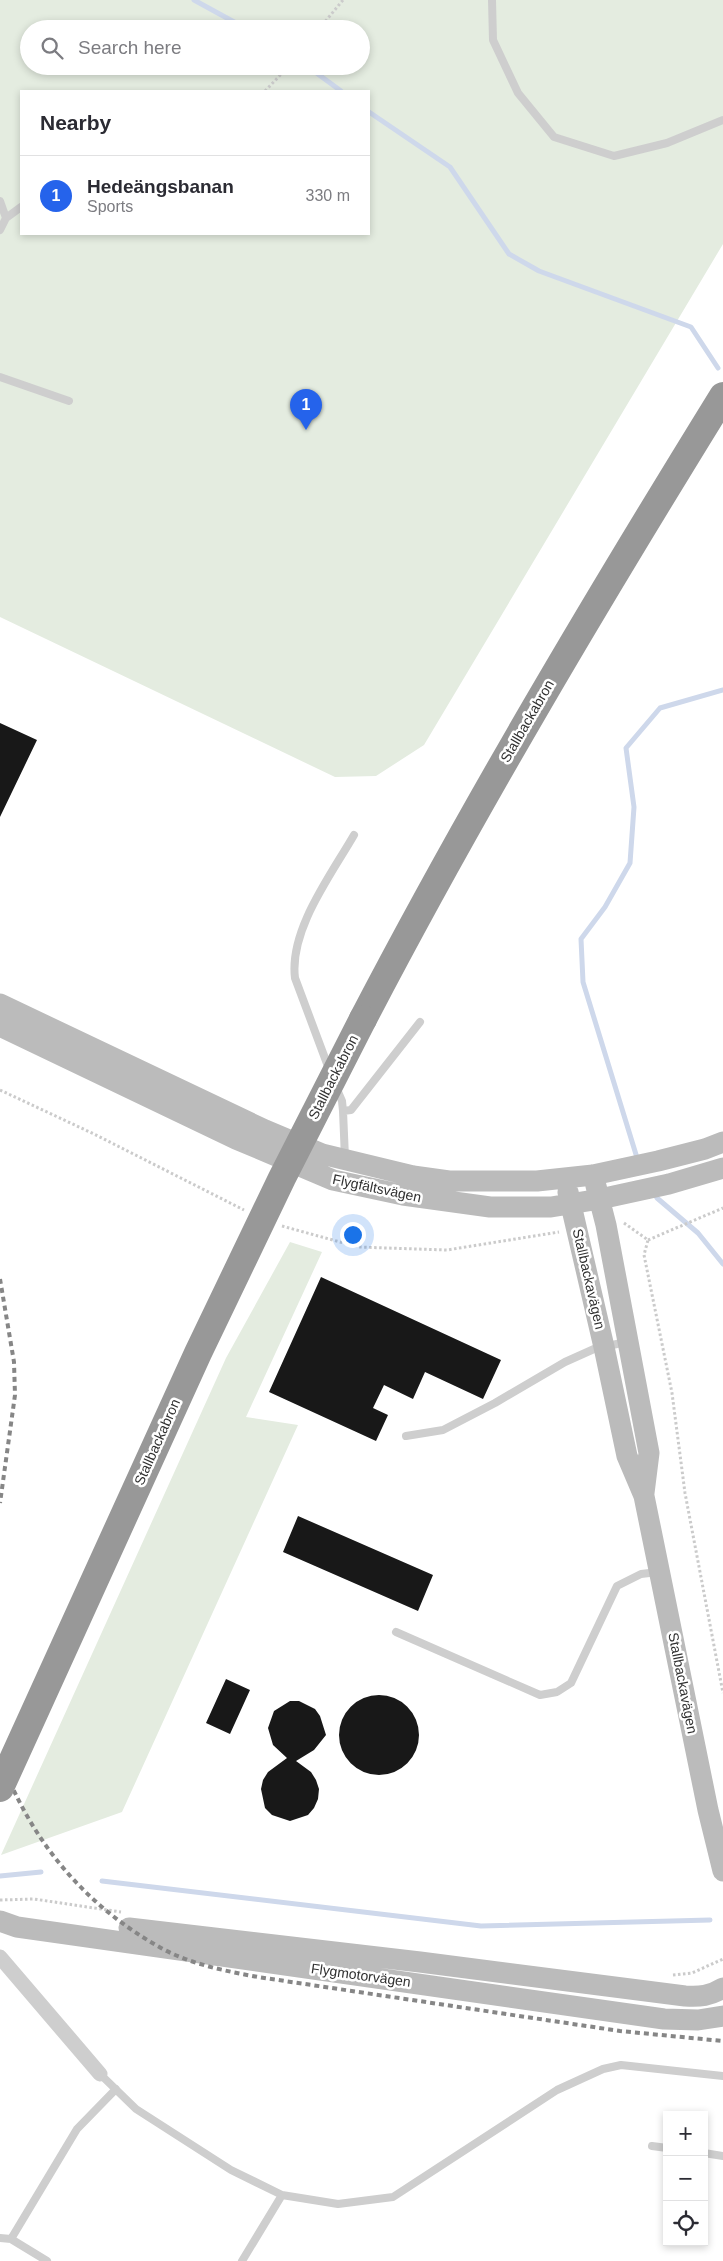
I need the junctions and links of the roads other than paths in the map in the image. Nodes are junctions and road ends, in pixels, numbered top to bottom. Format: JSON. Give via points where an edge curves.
{"nodes":[{"id":1,"x":492,"y":0,"type":"edge"},
{"id":2,"x":723,"y":120,"type":"edge"},
{"id":3,"x":0,"y":201,"type":"edge"},
{"id":4,"x":20,"y":208,"type":"edge"},
{"id":5,"x":6,"y":218,"type":"junction"},
{"id":6,"x":0,"y":230,"type":"edge"},
{"id":7,"x":0,"y":377,"type":"edge"},
{"id":8,"x":723,"y":396,"type":"edge"},
{"id":9,"x":69,"y":401,"type":"dead end"},
{"id":10,"x":354,"y":835,"type":"dead end"},
{"id":11,"x":0,"y":1004,"type":"edge"},
{"id":12,"x":420,"y":1022,"type":"dead end"},
{"id":13,"x":0,"y":1026,"type":"edge"},
{"id":14,"x":343,"y":1111,"type":"junction"},
{"id":15,"x":723,"y":1142,"type":"edge"},
{"id":16,"x":345,"y":1158,"type":"junction"},
{"id":17,"x":723,"y":1168,"type":"edge"},
{"id":18,"x":602,"y":1174,"type":"junction"},
{"id":19,"x":565,"y":1178,"type":"junction"},
{"id":20,"x":600,"y":1199,"type":"junction"},
{"id":21,"x":570,"y":1204,"type":"junction"},
{"id":22,"x":628,"y":1342,"type":"junction"},
{"id":23,"x":604,"y":1347,"type":"junction"},
{"id":24,"x":406,"y":1436,"type":"dead end"},
{"id":25,"x":644,"y":1496,"type":"junction"},
{"id":26,"x":660,"y":1572,"type":"junction"},
{"id":27,"x":396,"y":1632,"type":"dead end"},
{"id":28,"x":0,"y":1788,"type":"edge"},
{"id":29,"x":723,"y":1871,"type":"edge"},
{"id":30,"x":0,"y":1919,"type":"edge"},
{"id":31,"x":0,"y":1957,"type":"edge"},
{"id":32,"x":723,"y":1988,"type":"edge"},
{"id":33,"x":723,"y":2016,"type":"edge"},
{"id":34,"x":100,"y":2074,"type":"joint"},
{"id":35,"x":723,"y":2076,"type":"edge"},
{"id":36,"x":116,"y":2089,"type":"junction"},
{"id":37,"x":652,"y":2146,"type":"dead end"},
{"id":38,"x":663,"y":2147,"type":"edge"},
{"id":39,"x":708,"y":2154,"type":"edge"},
{"id":40,"x":723,"y":2156,"type":"edge"},
{"id":41,"x":282,"y":2195,"type":"junction"},
{"id":42,"x":0,"y":2238,"type":"edge"},
{"id":43,"x":11,"y":2239,"type":"junction"},
{"id":44,"x":46,"y":2261,"type":"edge"},
{"id":45,"x":242,"y":2261,"type":"edge"}],
"edges":[{"from":1,"to":2,"type":"lane","via":[[493,40],[518,93],[554,137],[614,156],[667,143]]},
{"from":3,"to":5,"type":"lane"},
{"from":4,"to":5,"type":"lane"},
{"from":5,"to":6,"type":"lane"},
{"from":7,"to":9,"type":"lane"},
{"from":8,"to":28,"type":"highway","name":"Stallbackabron","bridge":true,"via":[[556,670],[363,1019],[198,1353]]},
{"from":10,"to":14,"type":"lane","via":[[308,915],[295,948],[293,964],[295,978]]},
{"from":11,"to":16,"type":"street","name":"Flygfältsvägen","via":[[265,1130],[322,1154]]},
{"from":12,"to":14,"type":"lane","via":[[351,1110]]},
{"from":13,"to":21,"type":"street","name":"Flygfältsvägen","via":[[236,1139],[332,1180],[461,1204],[529,1208]]},
{"from":14,"to":16,"type":"lane"},
{"from":15,"to":18,"type":"street","name":"Flygfältsvägen"},
{"from":16,"to":19,"type":"street","name":"Flygfältsvägen","via":[[413,1176],[449,1181]]},
{"from":17,"to":20,"type":"street","name":"Flygfältsvägen"},
{"from":18,"to":19,"type":"street","name":"Flygfältsvägen"},
{"from":18,"to":20,"type":"street","name":"Stallbackavägen"},
{"from":19,"to":21,"type":"street","name":"Stallbackavägen"},
{"from":20,"to":21,"type":"street","name":"Flygfältsvägen"},
{"from":20,"to":22,"type":"street","name":"Stallbackavägen"},
{"from":21,"to":23,"type":"street","name":"Stallbackavägen"},
{"from":22,"to":23,"type":"lane"},
{"from":22,"to":25,"type":"street","name":"Stallbackavägen","via":[[648,1453]]},
{"from":23,"to":24,"type":"lane","via":[[565,1362],[443,1430]]},
{"from":23,"to":25,"type":"street","name":"Stallbackavägen","via":[[627,1456]]},
{"from":25,"to":26,"type":"street","name":"Stallbackavägen"},
{"from":26,"to":27,"type":"lane","via":[[642,1574],[618,1586],[571,1683],[557,1692],[540,1695]]},
{"from":26,"to":29,"type":"street","name":"Stallbackavägen"},
{"from":30,"to":32,"type":"street","name":"Flygmotorvägen","via":[[22,1915],[677,1996],[701,1997]]},
{"from":30,"to":33,"type":"street","name":"Flygmotorvägen","via":[[17,1927],[664,2019],[698,2020]]},
{"from":31,"to":34,"type":"street"},
{"from":34,"to":36,"type":"lane"},
{"from":35,"to":41,"type":"lane","via":[[621,2065],[603,2068],[557,2090],[393,2197],[338,2204]]},
{"from":36,"to":41,"type":"lane","via":[[136,2109],[231,2170]]},
{"from":36,"to":43,"type":"lane","via":[[77,2129]]},
{"from":37,"to":38,"type":"lane"},
{"from":39,"to":40,"type":"lane"},
{"from":41,"to":45,"type":"lane"},
{"from":42,"to":43,"type":"lane"},
{"from":43,"to":44,"type":"lane"}]}
